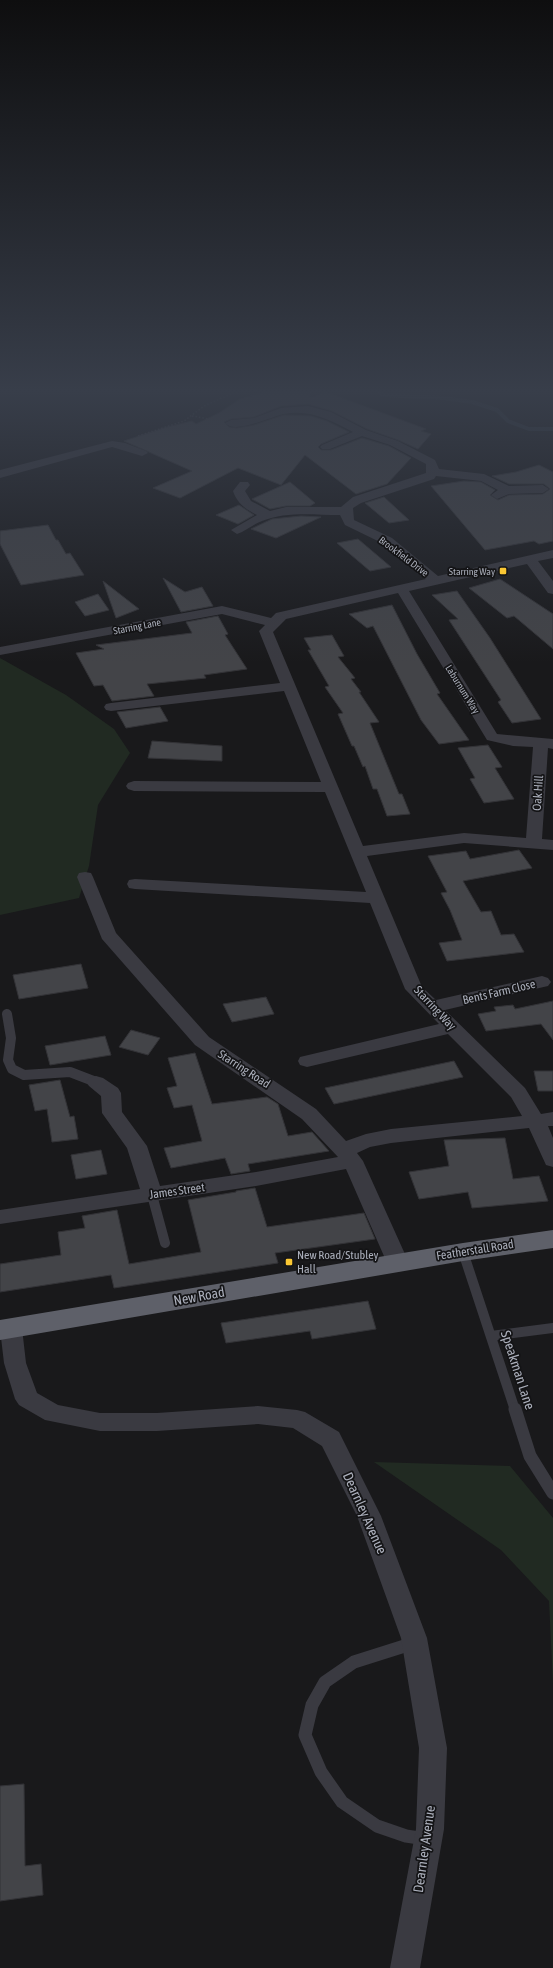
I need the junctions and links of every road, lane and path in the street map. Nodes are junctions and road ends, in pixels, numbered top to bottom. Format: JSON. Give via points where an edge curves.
{"nodes":[{"id":1,"x":423,"y":480,"type":"edge"},
{"id":2,"x":488,"y":480,"type":"edge"},
{"id":3,"x":244,"y":485,"type":"dead end"},
{"id":4,"x":543,"y":489,"type":"dead end"},
{"id":5,"x":507,"y":490,"type":"junction"},
{"id":6,"x":495,"y":496,"type":"dead end"},
{"id":7,"x":346,"y":511,"type":"junction"},
{"id":8,"x":268,"y":515,"type":"junction"},
{"id":9,"x":237,"y":530,"type":"dead end"},
{"id":10,"x":553,"y":554,"type":"edge"},
{"id":11,"x":530,"y":559,"type":"junction"},
{"id":12,"x":436,"y":581,"type":"junction"},
{"id":13,"x":402,"y":588,"type":"junction"},
{"id":14,"x":553,"y":590,"type":"edge"},
{"id":15,"x":274,"y":623,"type":"junction"},
{"id":16,"x":0,"y":651,"type":"edge"},
{"id":17,"x":289,"y":686,"type":"junction"},
{"id":18,"x":111,"y":707,"type":"dead end"},
{"id":19,"x":547,"y":744,"type":"edge"},
{"id":20,"x":134,"y":786,"type":"dead end"},
{"id":21,"x":331,"y":787,"type":"junction"},
{"id":22,"x":534,"y":844,"type":"junction"},
{"id":23,"x":553,"y":845,"type":"edge"},
{"id":24,"x":357,"y":852,"type":"junction"},
{"id":25,"x":85,"y":877,"type":"dead end"},
{"id":26,"x":135,"y":884,"type":"dead end"},
{"id":27,"x":377,"y":898,"type":"junction"},
{"id":28,"x":542,"y":982,"type":"dead end"},
{"id":29,"x":432,"y":1007,"type":"junction"},
{"id":30,"x":7,"y":1014,"type":"dead end"},
{"id":31,"x":452,"y":1027,"type":"junction"},
{"id":32,"x":307,"y":1061,"type":"dead end"},
{"id":33,"x":96,"y":1082,"type":"joint"},
{"id":34,"x":544,"y":1120,"type":"edge"},
{"id":35,"x":348,"y":1156,"type":"junction"},
{"id":36,"x":553,"y":1160,"type":"edge"},
{"id":37,"x":152,"y":1195,"type":"junction"},
{"id":38,"x":0,"y":1218,"type":"edge"},
{"id":39,"x":553,"y":1239,"type":"edge"},
{"id":40,"x":165,"y":1243,"type":"dead end"},
{"id":41,"x":463,"y":1252,"type":"junction"},
{"id":42,"x":398,"y":1263,"type":"junction"},
{"id":43,"x":553,"y":1328,"type":"edge"},
{"id":44,"x":6,"y":1329,"type":"edge"},
{"id":45,"x":491,"y":1336,"type":"junction"},
{"id":46,"x":553,"y":1493,"type":"edge"},
{"id":47,"x":415,"y":1643,"type":"junction"},
{"id":48,"x":428,"y":1840,"type":"junction"},
{"id":49,"x":405,"y":1968,"type":"edge"}],
"edges":[{"from":1,"to":7,"type":"street","via":[[357,500],[351,503]]},
{"from":2,"to":5,"type":"street"},
{"from":3,"to":8,"type":"street","via":[[239,491],[242,500],[249,507]]},
{"from":4,"to":5,"type":"street"},
{"from":5,"to":6,"type":"street"},
{"from":7,"to":8,"type":"street","via":[[286,511]]},
{"from":7,"to":12,"type":"street","name":"Brookfield Drive","via":[[349,522],[388,541]]},
{"from":8,"to":9,"type":"street"},
{"from":10,"to":11,"type":"street"},
{"from":11,"to":12,"type":"street"},
{"from":11,"to":14,"type":"street"},
{"from":12,"to":13,"type":"street"},
{"from":13,"to":15,"type":"street","via":[[281,616]]},
{"from":13,"to":19,"type":"street","name":"Laburnum Way","via":[[492,737]]},
{"from":15,"to":16,"type":"street","name":"Starring Lane","via":[[222,610]]},
{"from":15,"to":17,"type":"street","name":"Starring Way","via":[[266,631]]},
{"from":17,"to":18,"type":"street"},
{"from":17,"to":21,"type":"street","name":"Starring Way"},
{"from":19,"to":22,"type":"street","name":"Oak Hill"},
{"from":20,"to":21,"type":"street"},
{"from":21,"to":24,"type":"street","name":"Starring Way"},
{"from":22,"to":23,"type":"street"},
{"from":22,"to":24,"type":"street","via":[[464,838]]},
{"from":24,"to":27,"type":"street","name":"Starring Way"},
{"from":25,"to":35,"type":"street","name":"Starring Road","via":[[108,935],[202,1041],[308,1114]]},
{"from":26,"to":27,"type":"street"},
{"from":27,"to":29,"type":"street","name":"Starring Way","via":[[414,989]]},
{"from":28,"to":29,"type":"street","name":"Bents Farm Close"},
{"from":29,"to":31,"type":"street","name":"Starring Way"},
{"from":30,"to":33,"type":"lane","via":[[11,1038],[7,1058],[12,1069],[31,1076],[71,1073]]},
{"from":31,"to":32,"type":"street"},
{"from":31,"to":34,"type":"street","name":"Starring Way"},
{"from":33,"to":37,"type":"street","via":[[111,1093],[112,1114],[137,1146]]},
{"from":34,"to":35,"type":"street","name":"James Street","via":[[391,1136],[366,1141]]},
{"from":34,"to":36,"type":"street","name":"Starring Way"},
{"from":35,"to":37,"type":"street","name":"James Street","via":[[256,1179]]},
{"from":35,"to":42,"type":"street","name":"Starring Road"},
{"from":37,"to":38,"type":"street","name":"James Street"},
{"from":37,"to":40,"type":"lane"},
{"from":39,"to":41,"type":"highway","name":"Featherstall Road"},
{"from":41,"to":42,"type":"highway","name":"Featherstall Road"},
{"from":41,"to":45,"type":"lane","name":"Speakman Lane"},
{"from":42,"to":44,"type":"highway","name":"New Road"},
{"from":43,"to":45,"type":"lane"},
{"from":44,"to":47,"type":"street","name":"Dearnley Avenue","via":[[27,1399],[53,1413],[100,1422],[157,1422],[258,1416],[297,1419],[331,1439],[370,1516]]},
{"from":45,"to":46,"type":"lane","name":"Speakman Lane","via":[[530,1456]]},
{"from":47,"to":48,"type":"street","name":"Dearnley Avenue","via":[[433,1748]]},
{"from":47,"to":48,"type":"lane","via":[[354,1662],[325,1682],[312,1705],[305,1735],[322,1772],[342,1802],[377,1826]]},
{"from":48,"to":49,"type":"street","name":"Dearnley Avenue"}]}
